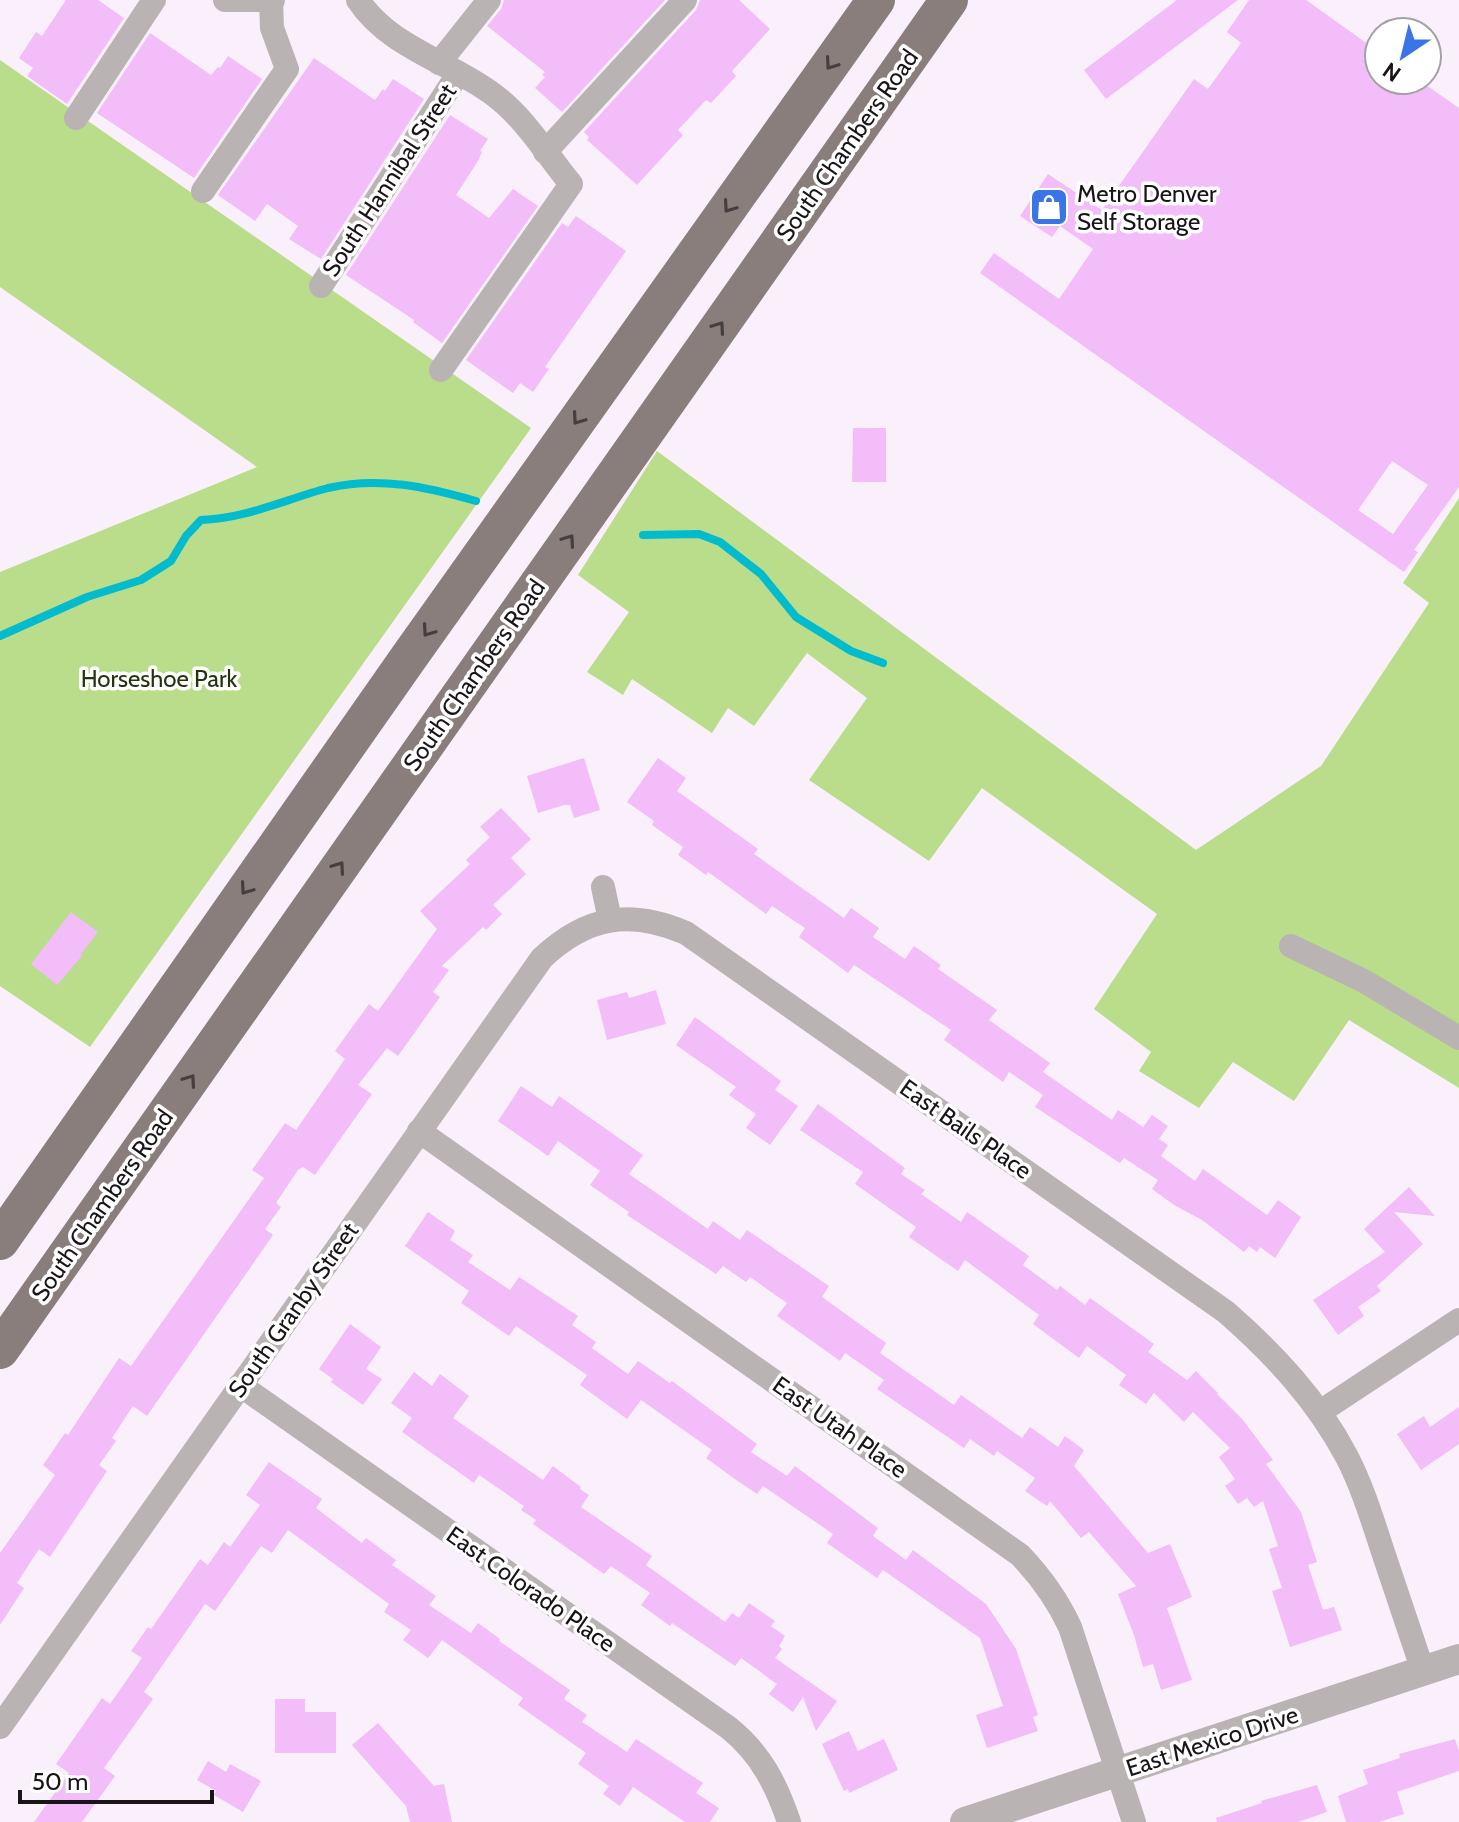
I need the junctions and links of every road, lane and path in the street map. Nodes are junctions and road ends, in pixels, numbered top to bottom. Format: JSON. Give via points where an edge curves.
{"nodes":[{"id":1,"x":154,"y":0,"type":"edge"},
{"id":2,"x":225,"y":0,"type":"edge"},
{"id":3,"x":272,"y":0,"type":"edge"},
{"id":4,"x":358,"y":0,"type":"edge"},
{"id":5,"x":489,"y":0,"type":"edge"},
{"id":6,"x":685,"y":0,"type":"edge"},
{"id":7,"x":876,"y":0,"type":"edge"},
{"id":8,"x":949,"y":0,"type":"edge"},
{"id":9,"x":449,"y":68,"type":"junction"},
{"id":10,"x":76,"y":118,"type":"dead end"},
{"id":11,"x":545,"y":152,"type":"junction"},
{"id":12,"x":203,"y":191,"type":"dead end"},
{"id":13,"x":321,"y":286,"type":"dead end"},
{"id":14,"x":441,"y":370,"type":"dead end"},
{"id":15,"x":603,"y":887,"type":"dead end"},
{"id":16,"x":610,"y":920,"type":"junction"},
{"id":17,"x":1291,"y":946,"type":"dead end"},
{"id":18,"x":1459,"y":1038,"type":"edge"},
{"id":19,"x":419,"y":1131,"type":"junction"},
{"id":20,"x":0,"y":1241,"type":"edge"},
{"id":21,"x":1459,"y":1320,"type":"edge"},
{"id":22,"x":0,"y":1350,"type":"edge"},
{"id":23,"x":240,"y":1385,"type":"junction"},
{"id":24,"x":1320,"y":1412,"type":"junction"},
{"id":25,"x":1459,"y":1659,"type":"edge"},
{"id":26,"x":1423,"y":1671,"type":"junction"},
{"id":27,"x":0,"y":1727,"type":"edge"},
{"id":28,"x":1118,"y":1772,"type":"junction"},
{"id":29,"x":789,"y":1822,"type":"edge"},
{"id":30,"x":965,"y":1822,"type":"edge"},
{"id":31,"x":1134,"y":1822,"type":"edge"}],
"edges":[{"from":1,"to":10,"type":"street"},
{"from":2,"to":3,"type":"street"},
{"from":3,"to":12,"type":"street","via":[[272,28],[287,69]]},
{"from":4,"to":9,"type":"street","name":"South Hannibal Street","via":[[386,33]]},
{"from":5,"to":9,"type":"street"},
{"from":6,"to":11,"type":"street"},
{"from":7,"to":20,"type":"main road","one_way":true},
{"from":22,"to":8,"type":"main road","name":"South Chambers Road","one_way":true},
{"from":9,"to":11,"type":"street","name":"South Hannibal Street","via":[[494,94]]},
{"from":9,"to":13,"type":"street","name":"South Hannibal Street"},
{"from":11,"to":14,"type":"street","name":"South Hannibal Street","via":[[571,184]]},
{"from":15,"to":16,"type":"street"},
{"from":16,"to":19,"type":"street","name":"South Granby Street","via":[[580,929],[542,958]]},
{"from":16,"to":24,"type":"street","name":"East Bails Place","via":[[664,923],[697,940],[1226,1312],[1281,1364]]},
{"from":17,"to":18,"type":"street","via":[[1340,968]]},
{"from":19,"to":23,"type":"street","name":"South Granby Street"},
{"from":19,"to":28,"type":"street","name":"East Utah Place","via":[[1020,1555],[1057,1600],[1070,1627]]},
{"from":21,"to":24,"type":"street"},
{"from":23,"to":27,"type":"street","name":"South Granby Street"},
{"from":23,"to":29,"type":"street","name":"East Colorado Place","via":[[729,1728],[763,1762]]},
{"from":24,"to":26,"type":"street","name":"East Bails Place","via":[[1366,1499]]},
{"from":25,"to":26,"type":"street","name":"East Mexico Drive"},
{"from":26,"to":28,"type":"street","name":"East Mexico Drive"},
{"from":28,"to":30,"type":"street","name":"East Mexico Drive"},
{"from":28,"to":31,"type":"street","name":"East Utah Place"}]}
